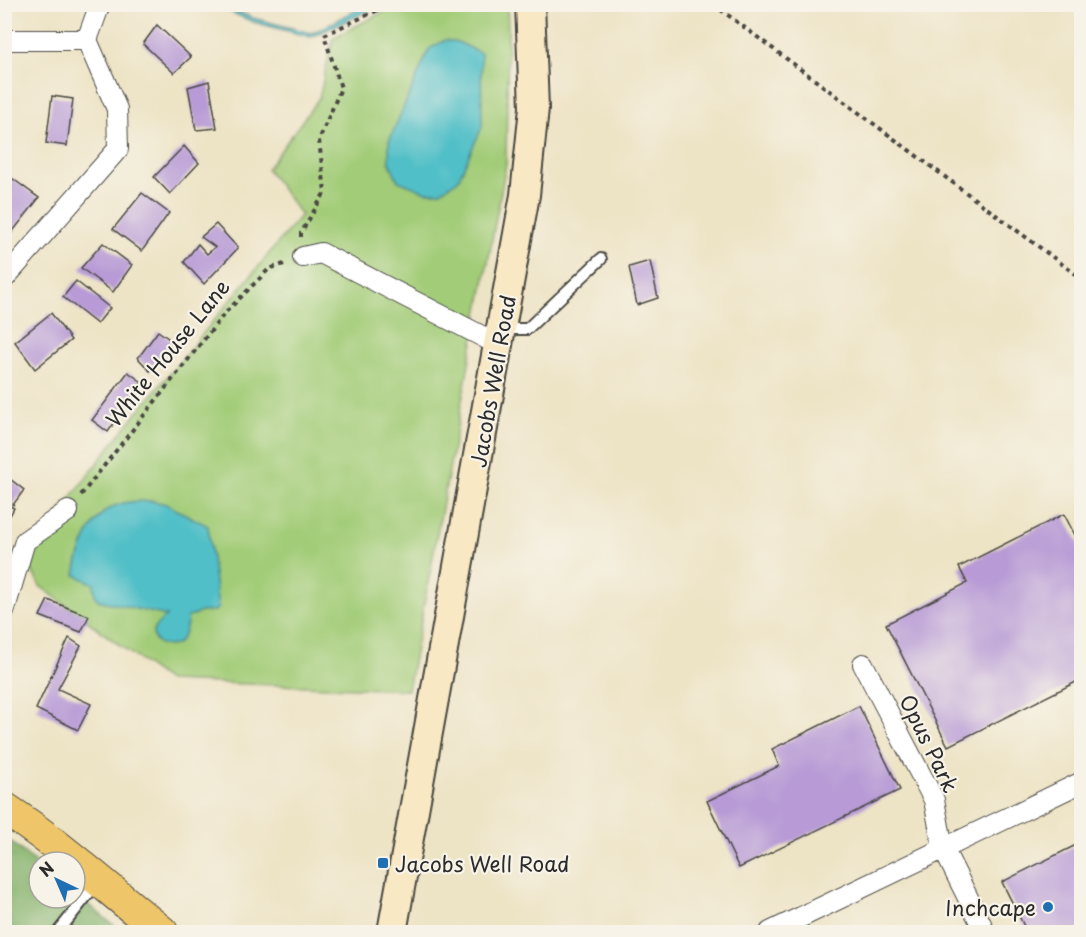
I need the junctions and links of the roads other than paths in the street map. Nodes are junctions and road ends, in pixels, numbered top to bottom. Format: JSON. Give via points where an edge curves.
{"nodes":[{"id":1,"x":100,"y":4,"type":"edge"},
{"id":2,"x":530,"y":4,"type":"edge"},
{"id":3,"x":4,"y":40,"type":"edge"},
{"id":4,"x":87,"y":40,"type":"junction"},
{"id":5,"x":303,"y":257,"type":"road end"},
{"id":6,"x":600,"y":259,"type":"dead end"},
{"id":7,"x":4,"y":279,"type":"edge"},
{"id":8,"x":501,"y":337,"type":"junction"},
{"id":9,"x":68,"y":511,"type":"road end"},
{"id":10,"x":4,"y":612,"type":"edge"},
{"id":11,"x":863,"y":664,"type":"dead end"},
{"id":12,"x":1082,"y":782,"type":"edge"},
{"id":13,"x":4,"y":808,"type":"edge"},
{"id":14,"x":943,"y":848,"type":"junction"},
{"id":15,"x":98,"y":882,"type":"junction"},
{"id":16,"x":58,"y":933,"type":"edge"},
{"id":17,"x":162,"y":933,"type":"edge"},
{"id":18,"x":392,"y":933,"type":"edge"},
{"id":19,"x":770,"y":933,"type":"edge"},
{"id":20,"x":985,"y":933,"type":"edge"}],
"edges":[{"from":1,"to":4,"type":"street"},
{"from":2,"to":8,"type":"street","name":"Jacobs Well Road","via":[[534,108],[525,195]]},
{"from":3,"to":4,"type":"street"},
{"from":4,"to":7,"type":"street","via":[[117,109],[118,149]]},
{"from":5,"to":8,"type":"street","via":[[321,253]]},
{"from":6,"to":8,"type":"lane","via":[[527,329]]},
{"from":8,"to":18,"type":"street","name":"Jacobs Well Road"},
{"from":9,"to":10,"type":"street","via":[[25,541]]},
{"from":11,"to":14,"type":"street","name":"Opus Park","via":[[933,800]]},
{"from":12,"to":14,"type":"street"},
{"from":13,"to":15,"type":"main road"},
{"from":14,"to":19,"type":"street"},
{"from":14,"to":20,"type":"street","name":"Opus Park"},
{"from":15,"to":16,"type":"lane"},
{"from":15,"to":17,"type":"main road"}]}
